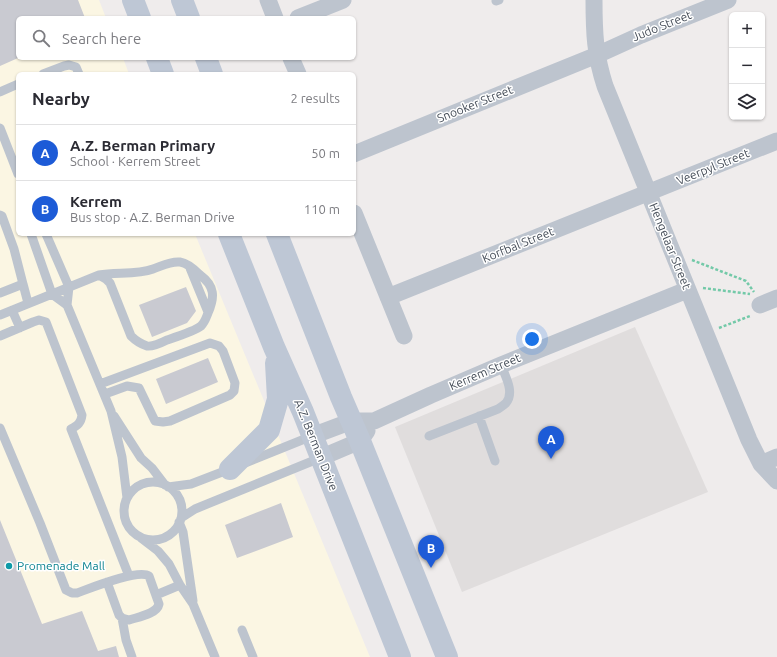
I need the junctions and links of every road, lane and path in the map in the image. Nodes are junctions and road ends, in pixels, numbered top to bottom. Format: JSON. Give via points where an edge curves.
{"nodes":[{"id":1,"x":133,"y":0,"type":"edge"},
{"id":2,"x":182,"y":0,"type":"edge"},
{"id":3,"x":268,"y":0,"type":"edge"},
{"id":4,"x":343,"y":0,"type":"edge"},
{"id":5,"x":594,"y":0,"type":"edge"},
{"id":6,"x":728,"y":0,"type":"edge"},
{"id":7,"x":139,"y":16,"type":"edge"},
{"id":8,"x":188,"y":16,"type":"edge"},
{"id":9,"x":274,"y":16,"type":"edge"},
{"id":10,"x":303,"y":16,"type":"edge"},
{"id":11,"x":597,"y":55,"type":"junction"},
{"id":12,"x":158,"y":60,"type":"edge"},
{"id":13,"x":207,"y":60,"type":"edge"},
{"id":14,"x":292,"y":60,"type":"edge"},
{"id":15,"x":49,"y":72,"type":"edge"},
{"id":16,"x":78,"y":72,"type":"edge"},
{"id":17,"x":162,"y":72,"type":"edge"},
{"id":18,"x":211,"y":72,"type":"edge"},
{"id":19,"x":297,"y":72,"type":"edge"},
{"id":20,"x":16,"y":85,"type":"edge"},
{"id":21,"x":0,"y":92,"type":"edge"},
{"id":22,"x":0,"y":128,"type":"edge"},
{"id":23,"x":777,"y":141,"type":"edge"},
{"id":24,"x":4,"y":148,"type":"edge"},
{"id":25,"x":356,"y":153,"type":"edge"},
{"id":26,"x":16,"y":170,"type":"edge"},
{"id":27,"x":649,"y":194,"type":"junction"},
{"id":28,"x":0,"y":215,"type":"edge"},
{"id":29,"x":356,"y":218,"type":"edge"},
{"id":30,"x":32,"y":236,"type":"edge"},
{"id":31,"x":48,"y":236,"type":"edge"},
{"id":32,"x":230,"y":236,"type":"edge"},
{"id":33,"x":278,"y":236,"type":"edge"},
{"id":34,"x":676,"y":263,"type":"junction"},
{"id":35,"x":99,"y":275,"type":"junction"},
{"id":36,"x":23,"y":284,"type":"junction"},
{"id":37,"x":69,"y":287,"type":"junction"},
{"id":38,"x":692,"y":289,"type":"junction"},
{"id":39,"x":0,"y":292,"type":"edge"},
{"id":40,"x":52,"y":294,"type":"junction"},
{"id":41,"x":388,"y":297,"type":"junction"},
{"id":42,"x":777,"y":298,"type":"edge"},
{"id":43,"x":28,"y":303,"type":"junction"},
{"id":44,"x":67,"y":305,"type":"junction"},
{"id":45,"x":758,"y":309,"type":"joint"},
{"id":46,"x":12,"y":310,"type":"junction"},
{"id":47,"x":0,"y":315,"type":"edge"},
{"id":48,"x":20,"y":328,"type":"junction"},
{"id":49,"x":715,"y":330,"type":"dead end"},
{"id":50,"x":0,"y":336,"type":"edge"},
{"id":51,"x":404,"y":336,"type":"dead end"},
{"id":52,"x":274,"y":347,"type":"junction"},
{"id":53,"x":501,"y":365,"type":"junction"},
{"id":54,"x":100,"y":384,"type":"junction"},
{"id":55,"x":105,"y":394,"type":"junction"},
{"id":56,"x":111,"y":412,"type":"junction"},
{"id":57,"x":480,"y":416,"type":"junction"},
{"id":58,"x":352,"y":421,"type":"junction"},
{"id":59,"x":374,"y":421,"type":"junction"},
{"id":60,"x":0,"y":428,"type":"edge"},
{"id":61,"x":312,"y":436,"type":"junction"},
{"id":62,"x":429,"y":436,"type":"dead end"},
{"id":63,"x":360,"y":441,"type":"junction"},
{"id":64,"x":777,"y":457,"type":"edge"},
{"id":65,"x":320,"y":458,"type":"junction"},
{"id":66,"x":495,"y":461,"type":"dead end"},
{"id":67,"x":761,"y":464,"type":"junction"},
{"id":68,"x":230,"y":468,"type":"junction"},
{"id":69,"x":777,"y":481,"type":"edge"},
{"id":70,"x":166,"y":486,"type":"junction"},
{"id":71,"x":127,"y":498,"type":"junction"},
{"id":72,"x":180,"y":520,"type":"junction"},
{"id":73,"x":137,"y":535,"type":"junction"},
{"id":74,"x":129,"y":576,"type":"junction"},
{"id":75,"x":107,"y":582,"type":"junction"},
{"id":76,"x":180,"y":585,"type":"junction"},
{"id":77,"x":156,"y":595,"type":"junction"},
{"id":78,"x":193,"y":604,"type":"junction"},
{"id":79,"x":122,"y":618,"type":"junction"},
{"id":80,"x":242,"y":630,"type":"dead end"},
{"id":81,"x":132,"y":657,"type":"edge"},
{"id":82,"x":215,"y":657,"type":"edge"},
{"id":83,"x":253,"y":657,"type":"edge"},
{"id":84,"x":400,"y":657,"type":"edge"},
{"id":85,"x":447,"y":657,"type":"edge"}],
"edges":[{"from":1,"to":7,"type":"main road"},
{"from":2,"to":8,"type":"main road"},
{"from":3,"to":9,"type":"street"},
{"from":4,"to":10,"type":"street"},
{"from":5,"to":11,"type":"street","name":"Hengelaar Street","via":[[594,37]]},
{"from":6,"to":11,"type":"street","name":"Judo Street"},
{"from":11,"to":25,"type":"street","name":"Snooker Street"},
{"from":11,"to":27,"type":"street","name":"Hengelaar Street","via":[[605,86]]},
{"from":12,"to":17,"type":"main road"},
{"from":13,"to":18,"type":"main road"},
{"from":14,"to":19,"type":"street"},
{"from":15,"to":16,"type":"lane","via":[[69,65],[76,67]]},
{"from":20,"to":21,"type":"lane"},
{"from":22,"to":24,"type":"lane"},
{"from":23,"to":27,"type":"street","name":"Veerpyl Street"},
{"from":24,"to":26,"type":"lane"},
{"from":27,"to":34,"type":"street","name":"Hengelaar Street"},
{"from":27,"to":41,"type":"street","name":"Korfbal Street"},
{"from":28,"to":36,"type":"lane","via":[[14,249]]},
{"from":29,"to":41,"type":"street"},
{"from":30,"to":40,"type":"lane"},
{"from":31,"to":37,"type":"lane"},
{"from":32,"to":52,"type":"main road","name":"A.Z. Berman Drive"},
{"from":33,"to":58,"type":"main road"},
{"from":34,"to":38,"type":"street","name":"Hengelaar Street"},
{"from":34,"to":38,"type":"path","via":[[690,259],[746,281],[756,295]]},
{"from":35,"to":35,"type":"lane","via":[[152,270],[170,262],[180,262],[206,280],[211,288],[212,305],[200,327],[156,345],[147,346],[131,336],[110,283]]},
{"from":35,"to":37,"type":"lane"},
{"from":36,"to":39,"type":"lane"},
{"from":36,"to":43,"type":"lane"},
{"from":37,"to":40,"type":"lane"},
{"from":37,"to":44,"type":"lane"},
{"from":38,"to":53,"type":"street","name":"Kerrem Street"},
{"from":38,"to":67,"type":"street","name":"Hengelaar Street","via":[[749,440]]},
{"from":40,"to":43,"type":"lane"},
{"from":40,"to":44,"type":"lane"},
{"from":41,"to":51,"type":"street"},
{"from":42,"to":45,"type":"street"},
{"from":43,"to":46,"type":"lane"},
{"from":44,"to":54,"type":"lane"},
{"from":45,"to":49,"type":"path"},
{"from":46,"to":47,"type":"lane"},
{"from":46,"to":48,"type":"lane"},
{"from":48,"to":50,"type":"lane"},
{"from":48,"to":74,"type":"lane","via":[[39,320],[46,322],[82,415],[79,425],[71,429]]},
{"from":52,"to":61,"type":"main road","name":"A.Z. Berman Drive"},
{"from":52,"to":68,"type":"main road","via":[[278,399],[269,430]]},
{"from":53,"to":57,"type":"lane","via":[[509,387],[507,403]]},
{"from":53,"to":59,"type":"street","name":"Kerrem Street"},
{"from":54,"to":55,"type":"lane"},
{"from":54,"to":55,"type":"lane","via":[[210,343],[219,346],[223,351],[235,383],[234,391],[230,395],[164,422],[156,421],[153,417],[139,388],[127,386]]},
{"from":55,"to":56,"type":"lane"},
{"from":56,"to":70,"type":"lane","via":[[132,446]]},
{"from":56,"to":71,"type":"lane","via":[[122,457]]},
{"from":57,"to":62,"type":"lane"},
{"from":57,"to":66,"type":"lane"},
{"from":58,"to":59,"type":"street","name":"Kerrem Street"},
{"from":58,"to":61,"type":"street","name":"Kerrem Street"},
{"from":58,"to":63,"type":"main road"},
{"from":59,"to":63,"type":"street"},
{"from":60,"to":75,"type":"lane","via":[[64,588],[68,592],[77,593]]},
{"from":61,"to":65,"type":"main road","name":"A.Z. Berman Drive"},
{"from":61,"to":68,"type":"lane"},
{"from":63,"to":65,"type":"street"},
{"from":63,"to":85,"type":"main road"},
{"from":64,"to":67,"type":"street"},
{"from":65,"to":72,"type":"lane","via":[[195,509]]},
{"from":65,"to":84,"type":"main road","name":"A.Z. Berman Drive"},
{"from":67,"to":69,"type":"street","name":"Hengelaar Street"},
{"from":68,"to":70,"type":"lane","via":[[191,484]]},
{"from":70,"to":71,"type":"lane","via":[[147,483],[132,491]]},
{"from":70,"to":72,"type":"lane","via":[[179,500]]},
{"from":71,"to":73,"type":"lane","via":[[124,506],[126,523]]},
{"from":72,"to":73,"type":"lane","via":[[174,530],[156,540]]},
{"from":72,"to":78,"type":"lane"},
{"from":73,"to":76,"type":"lane","via":[[158,551],[169,564]]},
{"from":74,"to":75,"type":"lane"},
{"from":74,"to":77,"type":"lane","via":[[148,574]]},
{"from":75,"to":79,"type":"lane"},
{"from":76,"to":77,"type":"lane"},
{"from":76,"to":78,"type":"lane"},
{"from":77,"to":79,"type":"lane","via":[[158,609],[129,620]]},
{"from":78,"to":82,"type":"lane"},
{"from":79,"to":81,"type":"lane"},
{"from":80,"to":83,"type":"lane"}]}
